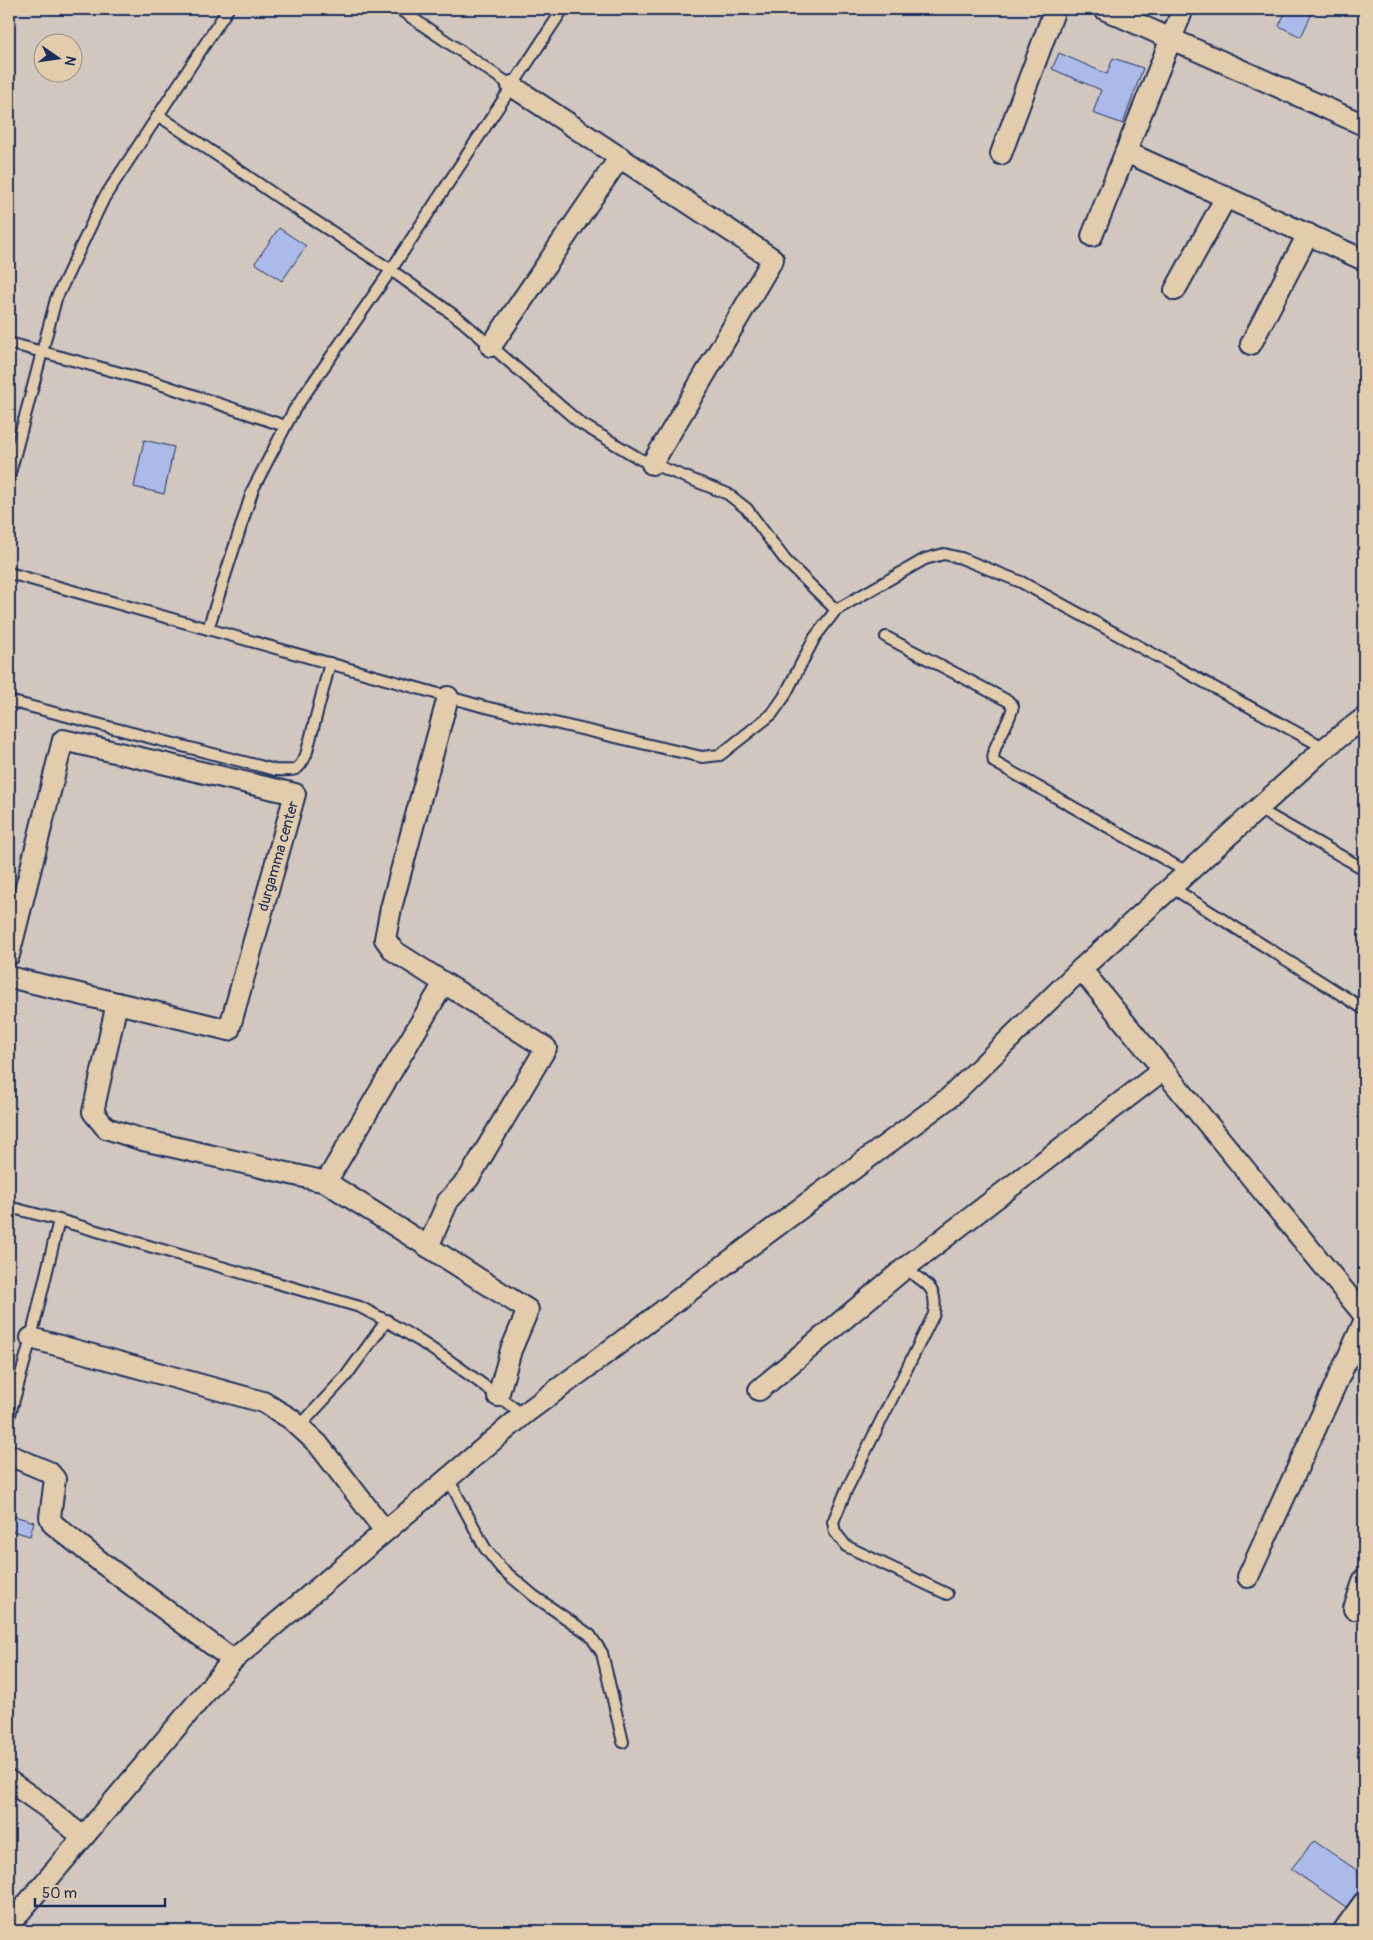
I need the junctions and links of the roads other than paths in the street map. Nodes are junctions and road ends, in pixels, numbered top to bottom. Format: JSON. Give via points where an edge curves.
{"nodes":[{"id":1,"x":228,"y":9,"type":"edge"},
{"id":2,"x":399,"y":9,"type":"edge"},
{"id":3,"x":563,"y":9,"type":"edge"},
{"id":4,"x":1055,"y":9,"type":"edge"},
{"id":5,"x":1104,"y":9,"type":"edge"},
{"id":6,"x":1183,"y":9,"type":"edge"},
{"id":7,"x":1171,"y":39,"type":"junction"},
{"id":8,"x":512,"y":86,"type":"junction"},
{"id":9,"x":158,"y":116,"type":"junction"},
{"id":10,"x":1364,"y":125,"type":"edge"},
{"id":11,"x":1126,"y":152,"type":"junction"},
{"id":12,"x":1000,"y":154,"type":"dead end"},
{"id":13,"x":620,"y":157,"type":"junction"},
{"id":14,"x":1226,"y":197,"type":"junction"},
{"id":15,"x":1308,"y":234,"type":"junction"},
{"id":16,"x":1092,"y":236,"type":"dead end"},
{"id":17,"x":1364,"y":260,"type":"edge"},
{"id":18,"x":390,"y":270,"type":"junction"},
{"id":19,"x":1175,"y":290,"type":"dead end"},
{"id":20,"x":9,"y":343,"type":"edge"},
{"id":21,"x":1251,"y":344,"type":"dead end"},
{"id":22,"x":492,"y":346,"type":"junction"},
{"id":23,"x":42,"y":352,"type":"junction"},
{"id":24,"x":285,"y":426,"type":"junction"},
{"id":25,"x":652,"y":464,"type":"junction"},
{"id":26,"x":9,"y":477,"type":"edge"},
{"id":27,"x":9,"y":573,"type":"edge"},
{"id":28,"x":836,"y":610,"type":"junction"},
{"id":29,"x":208,"y":629,"type":"junction"},
{"id":30,"x":886,"y":638,"type":"dead end"},
{"id":31,"x":330,"y":663,"type":"junction"},
{"id":32,"x":448,"y":697,"type":"junction"},
{"id":33,"x":9,"y":701,"type":"edge"},
{"id":34,"x":1364,"y":718,"type":"edge"},
{"id":35,"x":1325,"y":748,"type":"junction"},
{"id":36,"x":1258,"y":809,"type":"junction"},
{"id":37,"x":1364,"y":869,"type":"edge"},
{"id":38,"x":1187,"y":872,"type":"junction"},
{"id":39,"x":1171,"y":887,"type":"junction"},
{"id":40,"x":9,"y":955,"type":"edge"},
{"id":41,"x":1081,"y":969,"type":"junction"},
{"id":42,"x":9,"y":976,"type":"edge"},
{"id":43,"x":444,"y":983,"type":"junction"},
{"id":44,"x":117,"y":1003,"type":"junction"},
{"id":45,"x":1364,"y":1009,"type":"edge"},
{"id":46,"x":1163,"y":1070,"type":"junction"},
{"id":47,"x":326,"y":1182,"type":"junction"},
{"id":48,"x":9,"y":1207,"type":"edge"},
{"id":49,"x":59,"y":1220,"type":"junction"},
{"id":50,"x":428,"y":1247,"type":"junction"},
{"id":51,"x":905,"y":1268,"type":"junction"},
{"id":52,"x":1364,"y":1315,"type":"edge"},
{"id":53,"x":387,"y":1320,"type":"junction"},
{"id":54,"x":1364,"y":1322,"type":"edge"},
{"id":55,"x":31,"y":1338,"type":"junction"},
{"id":56,"x":759,"y":1390,"type":"dead end"},
{"id":57,"x":498,"y":1396,"type":"junction"},
{"id":58,"x":523,"y":1415,"type":"junction"},
{"id":59,"x":9,"y":1418,"type":"edge"},
{"id":60,"x":299,"y":1427,"type":"junction"},
{"id":61,"x":9,"y":1454,"type":"edge"},
{"id":62,"x":448,"y":1478,"type":"junction"},
{"id":63,"x":385,"y":1531,"type":"junction"},
{"id":64,"x":1248,"y":1577,"type":"dead end"},
{"id":65,"x":1364,"y":1579,"type":"edge"},
{"id":66,"x":947,"y":1594,"type":"dead end"},
{"id":67,"x":1354,"y":1608,"type":"dead end"},
{"id":68,"x":233,"y":1660,"type":"junction"},
{"id":69,"x":623,"y":1742,"type":"dead end"},
{"id":70,"x":9,"y":1781,"type":"edge"},
{"id":71,"x":83,"y":1837,"type":"junction"},
{"id":72,"x":1364,"y":1902,"type":"edge"},
{"id":73,"x":9,"y":1925,"type":"edge"},
{"id":74,"x":1343,"y":1931,"type":"edge"}],
"edges":[{"from":1,"to":9,"type":"lane"},
{"from":2,"to":8,"type":"lane"},
{"from":3,"to":8,"type":"lane"},
{"from":4,"to":12,"type":"street"},
{"from":5,"to":7,"type":"street"},
{"from":6,"to":7,"type":"street"},
{"from":7,"to":10,"type":"street"},
{"from":7,"to":11,"type":"street"},
{"from":8,"to":13,"type":"street"},
{"from":8,"to":18,"type":"lane"},
{"from":9,"to":18,"type":"lane"},
{"from":9,"to":23,"type":"lane","via":[[104,198],[56,299]]},
{"from":11,"to":14,"type":"street"},
{"from":11,"to":16,"type":"street"},
{"from":13,"to":22,"type":"street"},
{"from":13,"to":25,"type":"street","via":[[773,259]]},
{"from":14,"to":15,"type":"street"},
{"from":14,"to":19,"type":"street"},
{"from":15,"to":17,"type":"street"},
{"from":15,"to":21,"type":"street"},
{"from":18,"to":22,"type":"lane"},
{"from":18,"to":24,"type":"lane"},
{"from":20,"to":23,"type":"lane"},
{"from":22,"to":25,"type":"lane","via":[[580,424]]},
{"from":23,"to":24,"type":"lane","via":[[154,382]]},
{"from":23,"to":26,"type":"lane"},
{"from":24,"to":29,"type":"lane","via":[[253,489]]},
{"from":25,"to":28,"type":"lane","via":[[728,494],[747,509],[786,561]]},
{"from":27,"to":29,"type":"lane"},
{"from":28,"to":32,"type":"lane","via":[[815,637],[772,714],[720,755],[702,757]]},
{"from":28,"to":35,"type":"lane","via":[[925,560],[944,554],[961,558],[1021,582]]},
{"from":29,"to":31,"type":"lane"},
{"from":30,"to":38,"type":"lane","via":[[1013,706],[993,753],[994,762]]},
{"from":31,"to":32,"type":"lane"},
{"from":31,"to":33,"type":"lane","via":[[306,755],[300,767],[294,770],[275,770]]},
{"from":32,"to":43,"type":"street","via":[[385,939],[394,951]]},
{"from":34,"to":35,"type":"street"},
{"from":35,"to":36,"type":"street"},
{"from":36,"to":37,"type":"lane"},
{"from":36,"to":38,"type":"street"},
{"from":38,"to":39,"type":"street"},
{"from":39,"to":41,"type":"street"},
{"from":39,"to":45,"type":"lane"},
{"from":40,"to":44,"type":"street","name":"durgamma center","via":[[62,740],[296,794],[228,1030]]},
{"from":41,"to":46,"type":"street"},
{"from":41,"to":58,"type":"street","via":[[950,1096]]},
{"from":42,"to":44,"type":"street","name":"durgamma center"},
{"from":43,"to":47,"type":"street"},
{"from":43,"to":50,"type":"street","via":[[546,1048],[469,1178],[448,1201]]},
{"from":44,"to":47,"type":"street","via":[[93,1112],[106,1128],[143,1140]]},
{"from":46,"to":51,"type":"street"},
{"from":46,"to":52,"type":"street"},
{"from":47,"to":50,"type":"street"},
{"from":48,"to":49,"type":"lane"},
{"from":49,"to":53,"type":"lane","via":[[360,1307]]},
{"from":49,"to":55,"type":"lane"},
{"from":50,"to":57,"type":"street","via":[[528,1310],[511,1350]]},
{"from":51,"to":56,"type":"street"},
{"from":51,"to":66,"type":"lane","via":[[932,1289],[936,1299],[934,1314],[833,1522],[835,1532],[846,1546]]},
{"from":53,"to":57,"type":"lane"},
{"from":53,"to":60,"type":"lane","via":[[346,1376]]},
{"from":54,"to":64,"type":"street"},
{"from":55,"to":59,"type":"lane"},
{"from":55,"to":60,"type":"street","via":[[263,1402]]},
{"from":57,"to":58,"type":"lane"},
{"from":58,"to":62,"type":"street"},
{"from":60,"to":63,"type":"street","via":[[318,1444]]},
{"from":61,"to":68,"type":"street","via":[[49,1472],[55,1479],[50,1517],[53,1524]]},
{"from":62,"to":63,"type":"street"},
{"from":62,"to":69,"type":"lane","via":[[485,1548],[501,1568],[534,1596],[590,1634],[602,1653]]},
{"from":63,"to":68,"type":"street"},
{"from":65,"to":67,"type":"street"},
{"from":68,"to":71,"type":"street"},
{"from":70,"to":71,"type":"street"},
{"from":71,"to":73,"type":"street"},
{"from":72,"to":74,"type":"street"}]}
